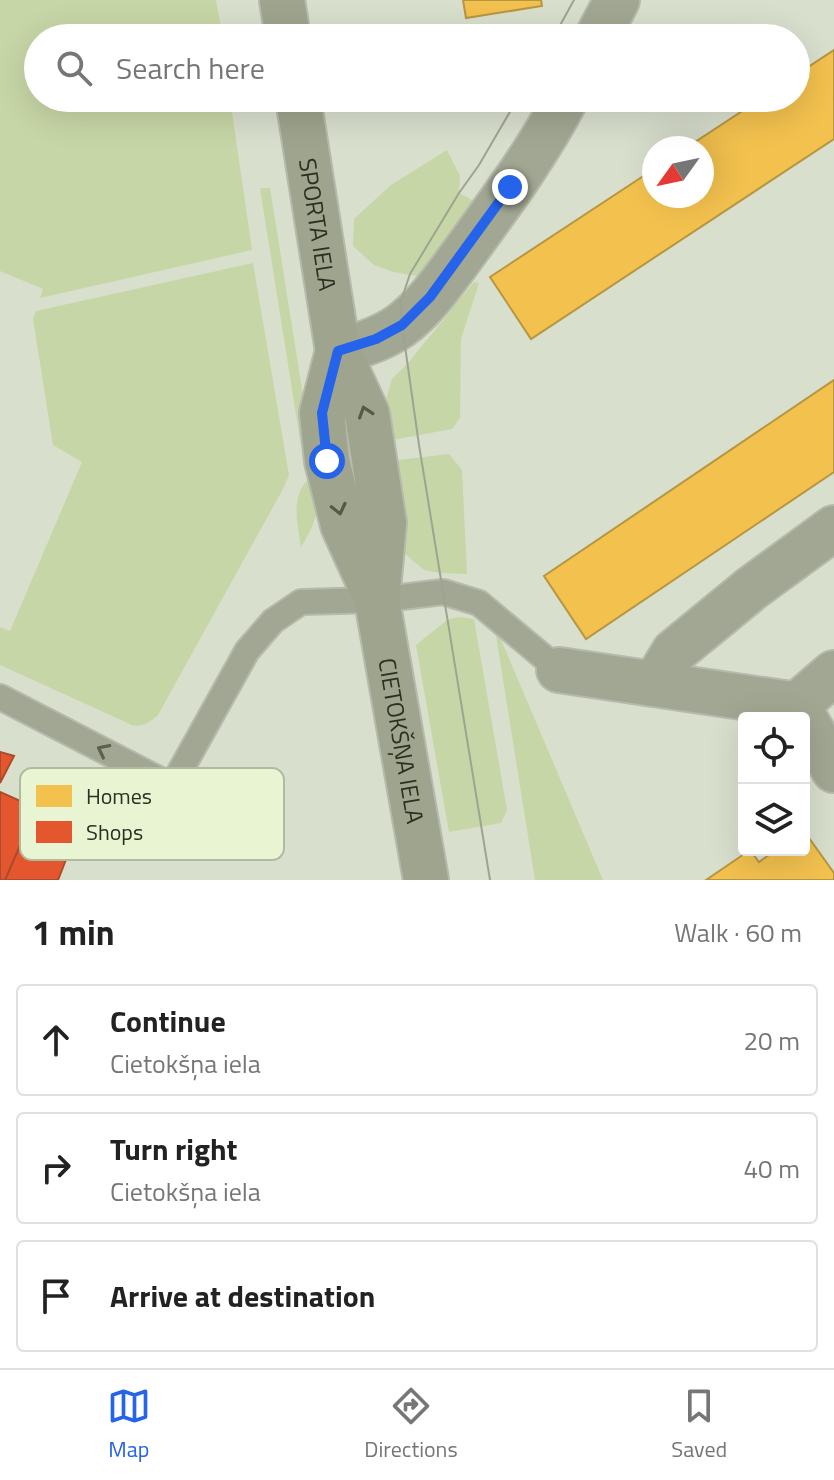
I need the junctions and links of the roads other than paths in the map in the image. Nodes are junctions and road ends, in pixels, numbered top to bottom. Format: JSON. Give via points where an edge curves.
{"nodes":[{"id":1,"x":282,"y":0,"type":"edge"},
{"id":2,"x":617,"y":0,"type":"edge"},
{"id":3,"x":286,"y":24,"type":"edge"},
{"id":4,"x":604,"y":24,"type":"edge"},
{"id":5,"x":300,"y":112,"type":"edge"},
{"id":6,"x":559,"y":112,"type":"edge"},
{"id":7,"x":338,"y":351,"type":"junction"},
{"id":8,"x":834,"y":528,"type":"edge"},
{"id":9,"x":377,"y":600,"type":"junction"},
{"id":10,"x":559,"y":670,"type":"joint"},
{"id":11,"x":834,"y":673,"type":"edge"},
{"id":12,"x":655,"y":684,"type":"junction"},
{"id":13,"x":0,"y":697,"type":"edge"},
{"id":14,"x":797,"y":705,"type":"junction"},
{"id":15,"x":137,"y":768,"type":"edge"},
{"id":16,"x":182,"y":768,"type":"edge"},
{"id":17,"x":834,"y":770,"type":"edge"},
{"id":18,"x":426,"y":880,"type":"edge"}],
"edges":[{"from":1,"to":3,"type":"street"},
{"from":2,"to":4,"type":"street"},
{"from":5,"to":7,"type":"street","name":"SPORTA IELA"},
{"from":6,"to":7,"type":"street","via":[[430,297],[402,325]]},
{"from":7,"to":9,"type":"street","name":"CIETOKŠŅA IELA","via":[[322,413],[327,461],[343,525]]},
{"from":8,"to":12,"type":"street","via":[[674,652]]},
{"from":9,"to":10,"type":"lane","via":[[443,592],[479,603]]},
{"from":9,"to":16,"type":"lane","one_way":true,"via":[[301,602],[273,621],[247,651]]},
{"from":9,"to":18,"type":"street","name":"CIETOKŠŅA IELA"},
{"from":10,"to":12,"type":"street"},
{"from":11,"to":14,"type":"street"},
{"from":12,"to":14,"type":"street"},
{"from":15,"to":13,"type":"lane","one_way":true},
{"from":14,"to":17,"type":"street"}]}
